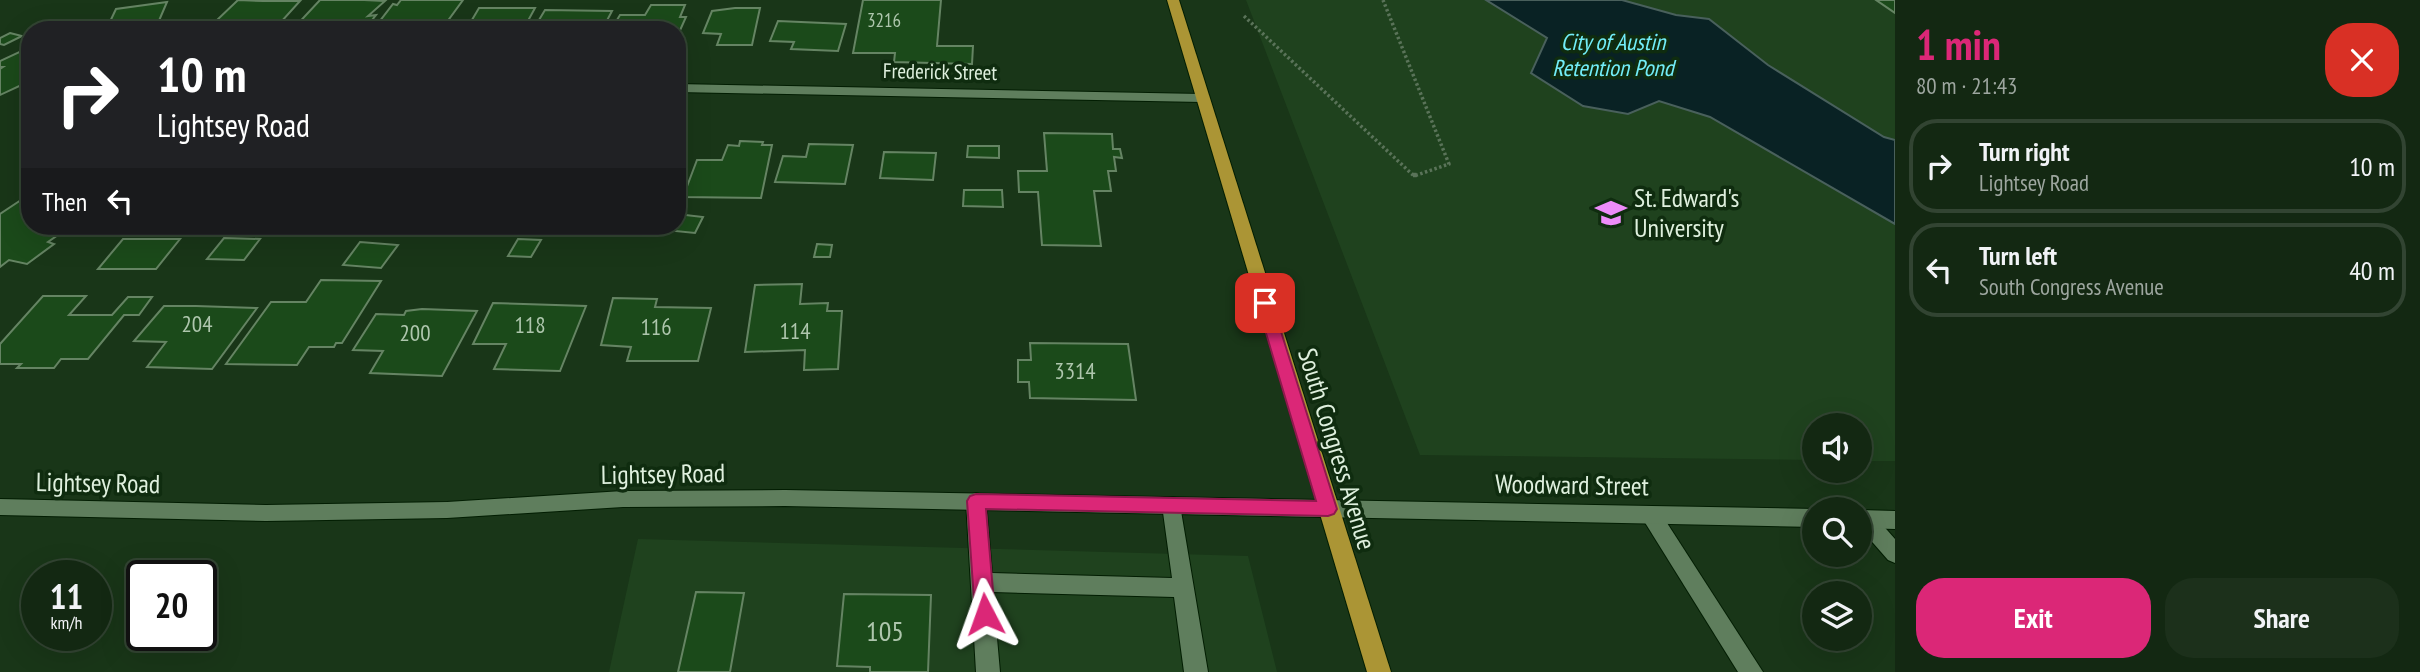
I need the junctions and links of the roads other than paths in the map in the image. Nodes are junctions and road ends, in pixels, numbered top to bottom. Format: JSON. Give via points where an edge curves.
{"nodes":[{"id":1,"x":1173,"y":0,"type":"edge"},
{"id":2,"x":686,"y":88,"type":"edge"},
{"id":3,"x":1202,"y":98,"type":"junction"},
{"id":4,"x":976,"y":501,"type":"junction"},
{"id":5,"x":1172,"y":505,"type":"junction"},
{"id":6,"x":0,"y":507,"type":"edge"},
{"id":7,"x":1328,"y":509,"type":"junction"},
{"id":8,"x":1651,"y":515,"type":"junction"},
{"id":9,"x":1802,"y":517,"type":"edge"},
{"id":10,"x":1872,"y":519,"type":"edge"},
{"id":11,"x":1895,"y":520,"type":"edge"},
{"id":12,"x":1872,"y":529,"type":"edge"},
{"id":13,"x":1895,"y":554,"type":"edge"},
{"id":14,"x":983,"y":582,"type":"junction"},
{"id":15,"x":1182,"y":588,"type":"junction"},
{"id":16,"x":988,"y":672,"type":"edge"},
{"id":17,"x":1196,"y":672,"type":"edge"},
{"id":18,"x":1379,"y":672,"type":"edge"},
{"id":19,"x":1751,"y":672,"type":"edge"}],
"edges":[{"from":1,"to":3,"type":"main road","name":"South Congress Avenue"},
{"from":2,"to":3,"type":"street","name":"Frederick Street"},
{"from":3,"to":7,"type":"main road","name":"South Congress Avenue"},
{"from":4,"to":5,"type":"street","name":"Lightsey Road"},
{"from":4,"to":6,"type":"street","name":"Lightsey Road","via":[[623,499],[447,510],[266,513]]},
{"from":4,"to":14,"type":"street"},
{"from":5,"to":7,"type":"street","name":"Lightsey Road"},
{"from":5,"to":15,"type":"street"},
{"from":7,"to":8,"type":"street","name":"Woodward Street"},
{"from":7,"to":18,"type":"main road","name":"South Congress Avenue"},
{"from":8,"to":9,"type":"street","name":"Woodward Street"},
{"from":8,"to":19,"type":"street"},
{"from":10,"to":11,"type":"street"},
{"from":12,"to":13,"type":"street"},
{"from":14,"to":15,"type":"street"},
{"from":14,"to":16,"type":"street"},
{"from":15,"to":17,"type":"street"}]}
